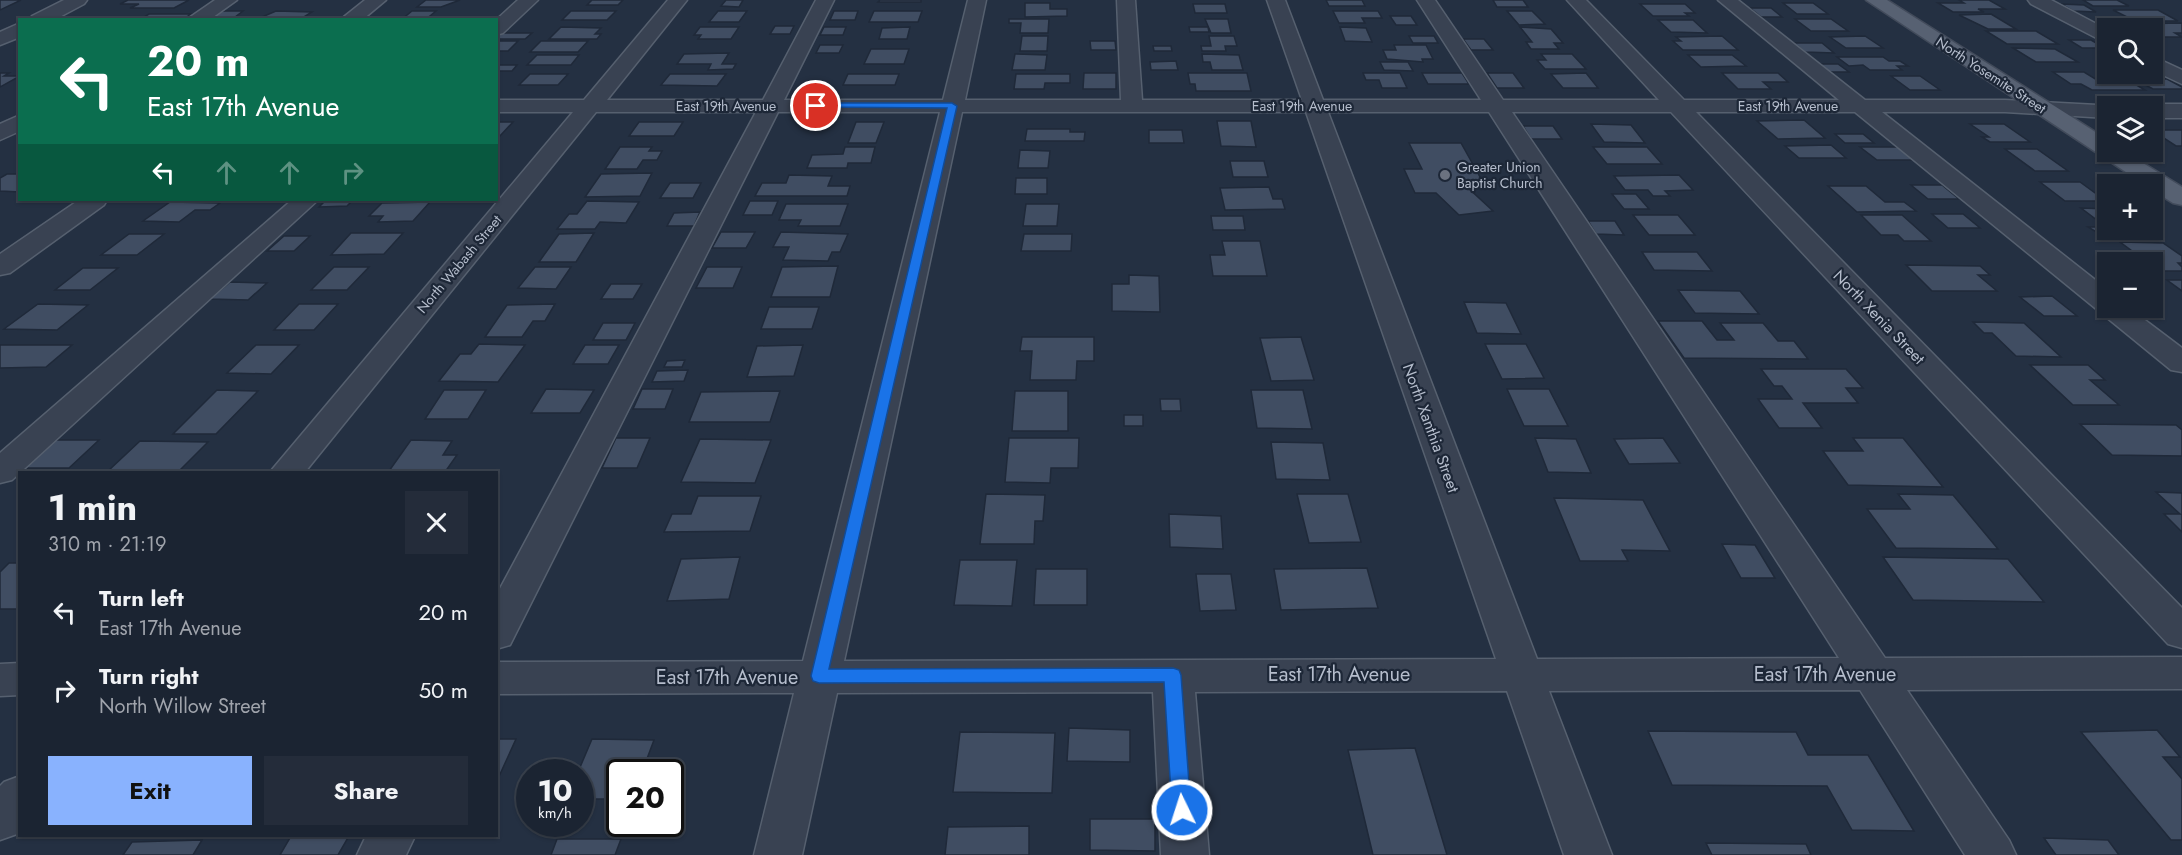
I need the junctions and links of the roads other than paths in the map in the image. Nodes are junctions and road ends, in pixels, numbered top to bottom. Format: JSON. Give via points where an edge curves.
{"nodes":[{"id":1,"x":78,"y":0,"type":"edge"},
{"id":2,"x":228,"y":0,"type":"edge"},
{"id":3,"x":377,"y":0,"type":"edge"},
{"id":4,"x":529,"y":0,"type":"edge"},
{"id":5,"x":678,"y":0,"type":"edge"},
{"id":6,"x":825,"y":0,"type":"edge"},
{"id":7,"x":977,"y":0,"type":"edge"},
{"id":8,"x":1126,"y":0,"type":"edge"},
{"id":9,"x":1276,"y":0,"type":"edge"},
{"id":10,"x":1426,"y":0,"type":"edge"},
{"id":11,"x":1576,"y":0,"type":"edge"},
{"id":12,"x":1727,"y":0,"type":"edge"},
{"id":13,"x":1875,"y":0,"type":"edge"},
{"id":14,"x":2037,"y":0,"type":"edge"},
{"id":15,"x":43,"y":18,"type":"edge"},
{"id":16,"x":198,"y":18,"type":"edge"},
{"id":17,"x":352,"y":18,"type":"edge"},
{"id":18,"x":498,"y":27,"type":"edge"},
{"id":19,"x":18,"y":30,"type":"edge"},
{"id":20,"x":2097,"y":32,"type":"edge"},
{"id":21,"x":0,"y":39,"type":"edge"},
{"id":22,"x":2163,"y":68,"type":"edge"},
{"id":23,"x":2182,"y":78,"type":"edge"},
{"id":24,"x":498,"y":106,"type":"edge"},
{"id":25,"x":590,"y":106,"type":"junction"},
{"id":26,"x":770,"y":106,"type":"junction"},
{"id":27,"x":952,"y":106,"type":"junction"},
{"id":28,"x":1132,"y":106,"type":"junction"},
{"id":29,"x":1313,"y":106,"type":"junction"},
{"id":30,"x":1498,"y":106,"type":"junction"},
{"id":31,"x":1676,"y":106,"type":"junction"},
{"id":32,"x":1860,"y":106,"type":"junction"},
{"id":33,"x":2045,"y":109,"type":"junction"},
{"id":34,"x":2097,"y":111,"type":"edge"},
{"id":35,"x":2163,"y":111,"type":"edge"},
{"id":36,"x":2182,"y":111,"type":"edge"},
{"id":37,"x":16,"y":112,"type":"edge"},
{"id":38,"x":0,"y":133,"type":"edge"},
{"id":39,"x":2097,"y":143,"type":"edge"},
{"id":40,"x":2126,"y":162,"type":"edge"},
{"id":41,"x":2182,"y":198,"type":"edge"},
{"id":42,"x":94,"y":201,"type":"edge"},
{"id":43,"x":305,"y":201,"type":"edge"},
{"id":44,"x":0,"y":267,"type":"edge"},
{"id":45,"x":2097,"y":295,"type":"edge"},
{"id":46,"x":2125,"y":318,"type":"edge"},
{"id":47,"x":2182,"y":363,"type":"edge"},
{"id":48,"x":288,"y":471,"type":"edge"},
{"id":49,"x":0,"y":472,"type":"edge"},
{"id":50,"x":498,"y":630,"type":"edge"},
{"id":51,"x":2182,"y":633,"type":"edge"},
{"id":52,"x":2182,"y":673,"type":"edge"},
{"id":53,"x":1521,"y":674,"type":"junction"},
{"id":54,"x":1873,"y":674,"type":"junction"},
{"id":55,"x":1173,"y":675,"type":"junction"},
{"id":56,"x":819,"y":676,"type":"junction"},
{"id":57,"x":498,"y":678,"type":"edge"},
{"id":58,"x":0,"y":680,"type":"edge"},
{"id":59,"x":18,"y":680,"type":"edge"},
{"id":60,"x":18,"y":798,"type":"edge"},
{"id":61,"x":0,"y":820,"type":"edge"},
{"id":62,"x":390,"y":837,"type":"edge"},
{"id":63,"x":381,"y":855,"type":"edge"},
{"id":64,"x":778,"y":855,"type":"edge"},
{"id":65,"x":1185,"y":855,"type":"edge"},
{"id":66,"x":1588,"y":855,"type":"edge"},
{"id":67,"x":1992,"y":855,"type":"edge"}],
"edges":[{"from":1,"to":15,"type":"street"},
{"from":2,"to":16,"type":"street"},
{"from":3,"to":17,"type":"street"},
{"from":4,"to":18,"type":"street"},
{"from":5,"to":25,"type":"street","name":"North Wabash Street"},
{"from":6,"to":26,"type":"street"},
{"from":7,"to":27,"type":"street"},
{"from":8,"to":28,"type":"street"},
{"from":9,"to":29,"type":"street","name":"North Xanthia Street"},
{"from":10,"to":30,"type":"street"},
{"from":11,"to":31,"type":"street","name":"North Xenia Street"},
{"from":12,"to":32,"type":"street"},
{"from":13,"to":33,"type":"main road","name":"North Yosemite Street"},
{"from":14,"to":20,"type":"street"},
{"from":19,"to":21,"type":"street"},
{"from":22,"to":23,"type":"street"},
{"from":24,"to":25,"type":"street","name":"East 19th Avenue"},
{"from":25,"to":26,"type":"street","name":"East 19th Avenue"},
{"from":25,"to":48,"type":"street","name":"North Wabash Street"},
{"from":26,"to":27,"type":"street","name":"East 19th Avenue"},
{"from":26,"to":50,"type":"street"},
{"from":27,"to":28,"type":"street","name":"East 19th Avenue"},
{"from":27,"to":56,"type":"street"},
{"from":28,"to":29,"type":"street","name":"East 19th Avenue"},
{"from":29,"to":30,"type":"street","name":"East 19th Avenue"},
{"from":29,"to":53,"type":"street","name":"North Xanthia Street"},
{"from":30,"to":31,"type":"street","name":"East 19th Avenue"},
{"from":30,"to":54,"type":"street"},
{"from":31,"to":32,"type":"street","name":"East 19th Avenue"},
{"from":31,"to":51,"type":"street","name":"North Xenia Street"},
{"from":32,"to":33,"type":"street","name":"East 19th Avenue"},
{"from":32,"to":45,"type":"street"},
{"from":33,"to":34,"type":"street","name":"East 19th Avenue"},
{"from":33,"to":39,"type":"main road","name":"North Yosemite Street"},
{"from":35,"to":36,"type":"street"},
{"from":37,"to":38,"type":"street"},
{"from":40,"to":41,"type":"main road","name":"North Yosemite Street"},
{"from":42,"to":44,"type":"street"},
{"from":43,"to":49,"type":"street"},
{"from":46,"to":47,"type":"street"},
{"from":52,"to":54,"type":"street","name":"East 17th Avenue"},
{"from":53,"to":54,"type":"street","name":"East 17th Avenue"},
{"from":53,"to":55,"type":"street","name":"East 17th Avenue"},
{"from":53,"to":66,"type":"street","name":"North Xanthia Street"},
{"from":54,"to":67,"type":"street"},
{"from":55,"to":56,"type":"street","name":"East 17th Avenue"},
{"from":55,"to":65,"type":"street"},
{"from":56,"to":57,"type":"street","name":"East 17th Avenue"},
{"from":56,"to":64,"type":"street"},
{"from":58,"to":59,"type":"street"},
{"from":60,"to":61,"type":"street"},
{"from":62,"to":63,"type":"street"}]}
